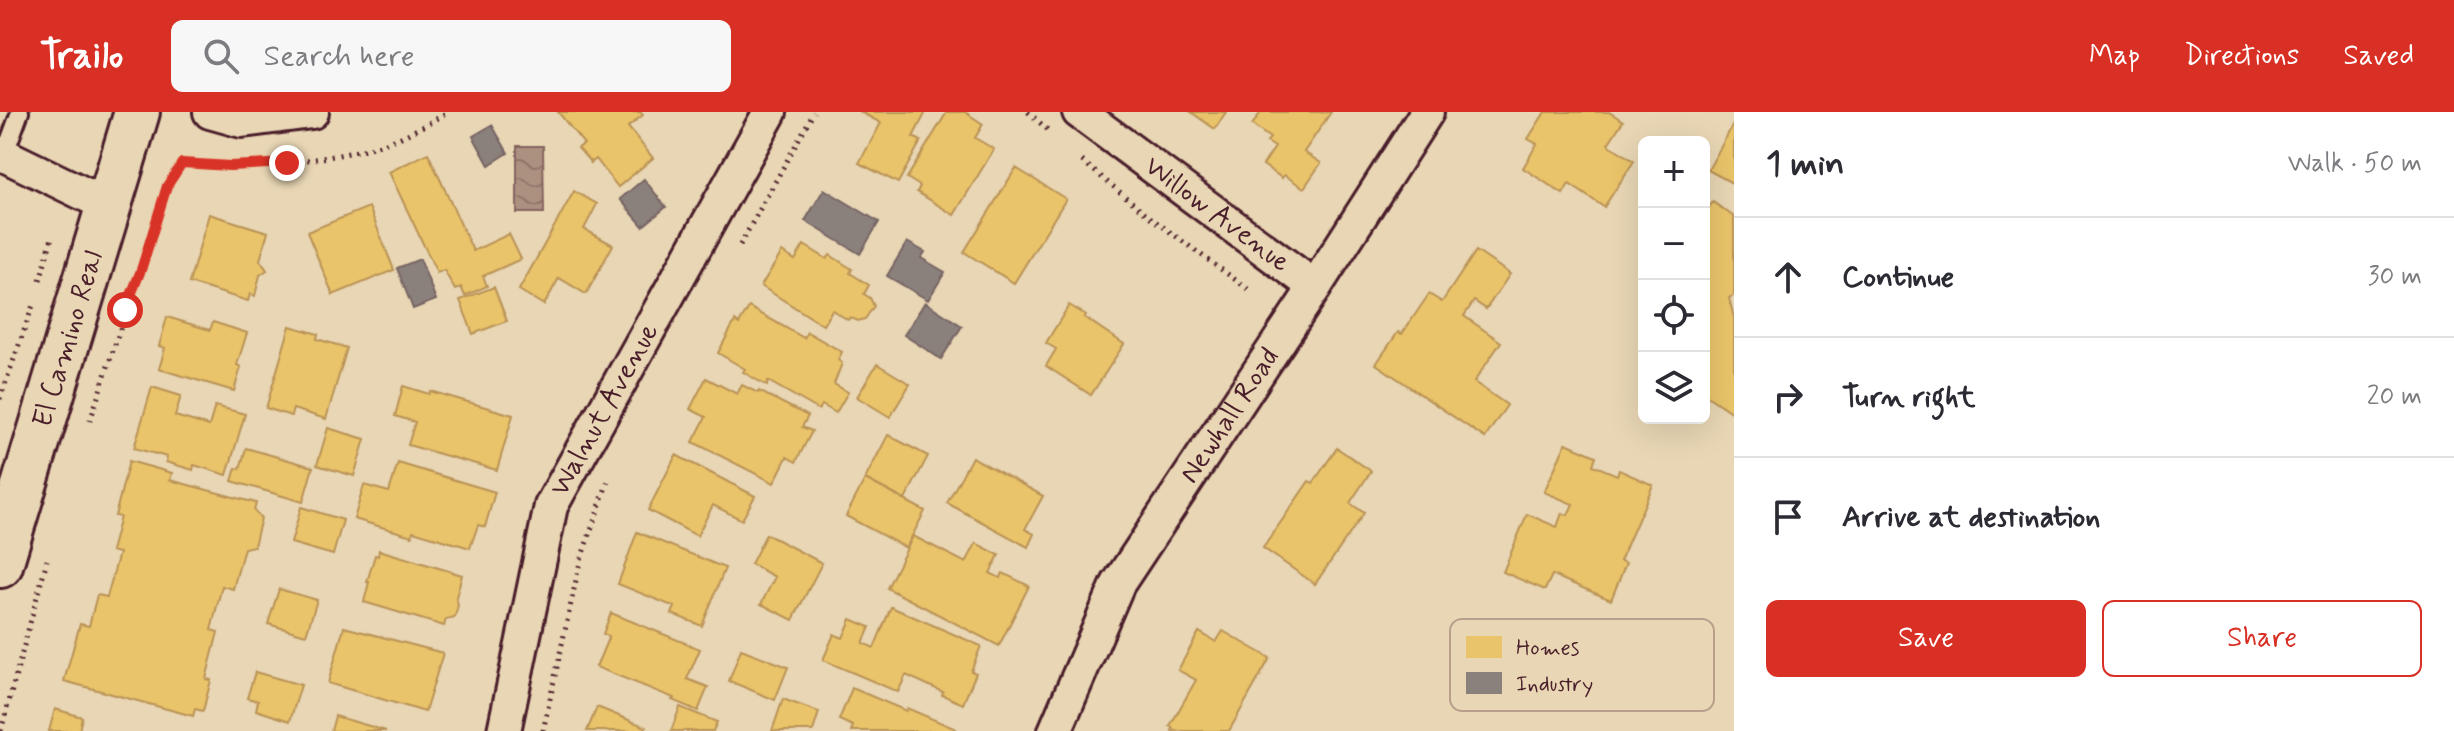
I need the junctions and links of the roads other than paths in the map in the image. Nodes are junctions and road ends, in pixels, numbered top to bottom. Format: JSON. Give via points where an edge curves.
{"nodes":[{"id":1,"x":20,"y":112,"type":"edge"},
{"id":2,"x":137,"y":112,"type":"edge"},
{"id":3,"x":210,"y":112,"type":"edge"},
{"id":4,"x":312,"y":112,"type":"edge"},
{"id":5,"x":770,"y":112,"type":"edge"},
{"id":6,"x":1079,"y":112,"type":"edge"},
{"id":7,"x":1427,"y":112,"type":"edge"},
{"id":8,"x":1,"y":159,"type":"edge"},
{"id":9,"x":109,"y":206,"type":"junction"},
{"id":10,"x":1315,"y":287,"type":"junction"},
{"id":11,"x":0,"y":565,"type":"edge"},
{"id":12,"x":504,"y":731,"type":"edge"},
{"id":13,"x":1055,"y":731,"type":"edge"}],
"edges":[{"from":1,"to":8,"type":"lane"},
{"from":2,"to":9,"type":"main road","name":"El Camino Real"},
{"from":3,"to":4,"type":"street","via":[[242,121]]},
{"from":5,"to":12,"type":"street","name":"Walnut Avenue","via":[[551,506]]},
{"from":6,"to":10,"type":"street","name":"Willow Avenue"},
{"from":7,"to":10,"type":"street","name":"Newhall Road"},
{"from":8,"to":9,"type":"street"},
{"from":9,"to":11,"type":"main road","name":"El Camino Real"},
{"from":10,"to":13,"type":"street","name":"Newhall Road","via":[[1118,584]]}]}
